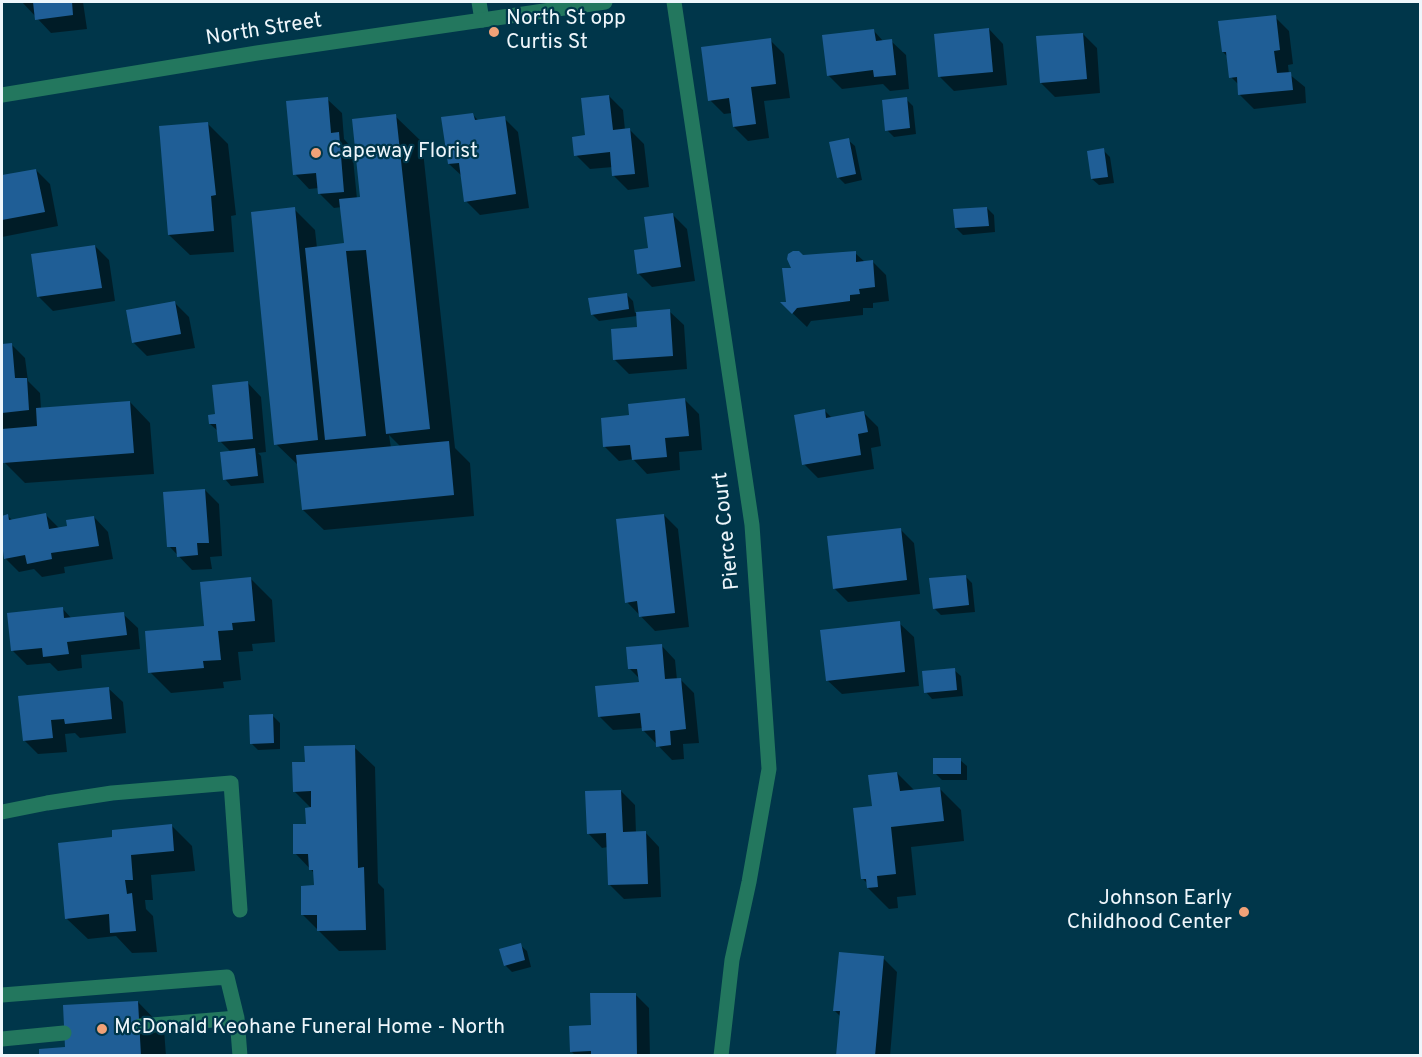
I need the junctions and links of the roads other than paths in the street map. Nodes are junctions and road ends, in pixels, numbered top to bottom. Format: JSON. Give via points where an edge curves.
{"nodes":[{"id":1,"x":479,"y":2,"type":"edge"},
{"id":2,"x":605,"y":2,"type":"edge"},
{"id":3,"x":674,"y":2,"type":"edge"},
{"id":4,"x":482,"y":20,"type":"junction"},
{"id":5,"x":2,"y":95,"type":"edge"},
{"id":6,"x":2,"y":812,"type":"edge"},
{"id":7,"x":240,"y":910,"type":"dead end"},
{"id":8,"x":2,"y":995,"type":"edge"},
{"id":9,"x":237,"y":1018,"type":"junction"},
{"id":10,"x":140,"y":1026,"type":"dead end"},
{"id":11,"x":64,"y":1032,"type":"dead end"},
{"id":12,"x":2,"y":1039,"type":"edge"},
{"id":13,"x":240,"y":1056,"type":"edge"},
{"id":14,"x":721,"y":1056,"type":"edge"}],
"edges":[{"from":1,"to":4,"type":"street"},
{"from":2,"to":4,"type":"street","name":"North Street"},
{"from":3,"to":14,"type":"street","name":"Pierce Court","via":[[752,525],[769,769],[732,960]]},
{"from":4,"to":5,"type":"street","name":"North Street"},
{"from":6,"to":7,"type":"street","via":[[112,793],[231,783]]},
{"from":8,"to":9,"type":"street","via":[[227,977]]},
{"from":9,"to":10,"type":"street"},
{"from":9,"to":13,"type":"street"},
{"from":11,"to":12,"type":"street"}]}
